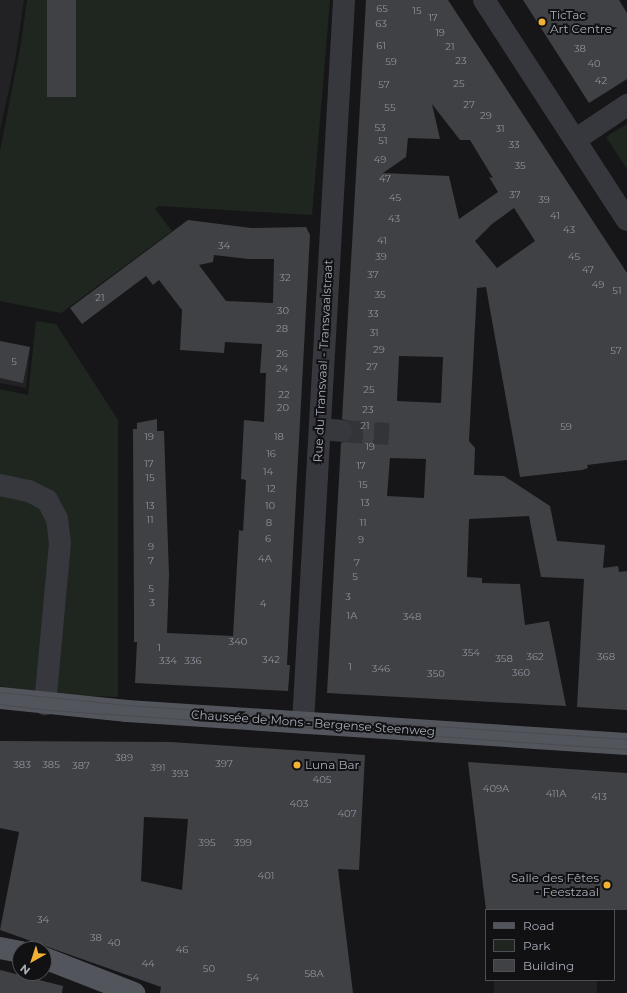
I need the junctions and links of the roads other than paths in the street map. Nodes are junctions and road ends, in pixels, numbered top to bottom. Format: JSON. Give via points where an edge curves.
{"nodes":[{"id":1,"x":344,"y":0,"type":"edge"},
{"id":2,"x":484,"y":0,"type":"edge"},
{"id":3,"x":627,"y":105,"type":"edge"},
{"id":4,"x":574,"y":140,"type":"junction"},
{"id":5,"x":627,"y":220,"type":"edge"},
{"id":6,"x":320,"y":429,"type":"junction"},
{"id":7,"x":341,"y":431,"type":"tunnel mouth"},
{"id":8,"x":0,"y":484,"type":"edge"},
{"id":9,"x":0,"y":698,"type":"edge"},
{"id":10,"x":45,"y":704,"type":"junction"},
{"id":11,"x":303,"y":722,"type":"junction"},
{"id":12,"x":627,"y":744,"type":"edge"},
{"id":13,"x":0,"y":948,"type":"edge"},
{"id":14,"x":12,"y":950,"type":"edge"},
{"id":15,"x":52,"y":961,"type":"edge"},
{"id":16,"x":134,"y":993,"type":"edge"}],
"edges":[{"from":1,"to":6,"type":"street","name":"Rue du Transvaal - Transvaalstraat"},
{"from":2,"to":4,"type":"street"},
{"from":3,"to":4,"type":"street"},
{"from":4,"to":5,"type":"street"},
{"from":6,"to":7,"type":"street"},
{"from":6,"to":11,"type":"street","name":"Rue du Transvaal - Transvaalstraat"},
{"from":8,"to":10,"type":"street","via":[[29,491],[48,500],[57,520],[60,543]]},
{"from":9,"to":10,"type":"main road","name":"Chaussée de Mons - Bergense Steenweg"},
{"from":10,"to":11,"type":"main road","name":"Chaussée de Mons - Bergense Steenweg"},
{"from":11,"to":12,"type":"main road","name":"Chaussée de Mons - Bergense Steenweg"},
{"from":13,"to":14,"type":"main road"},
{"from":15,"to":16,"type":"main road"}]}
